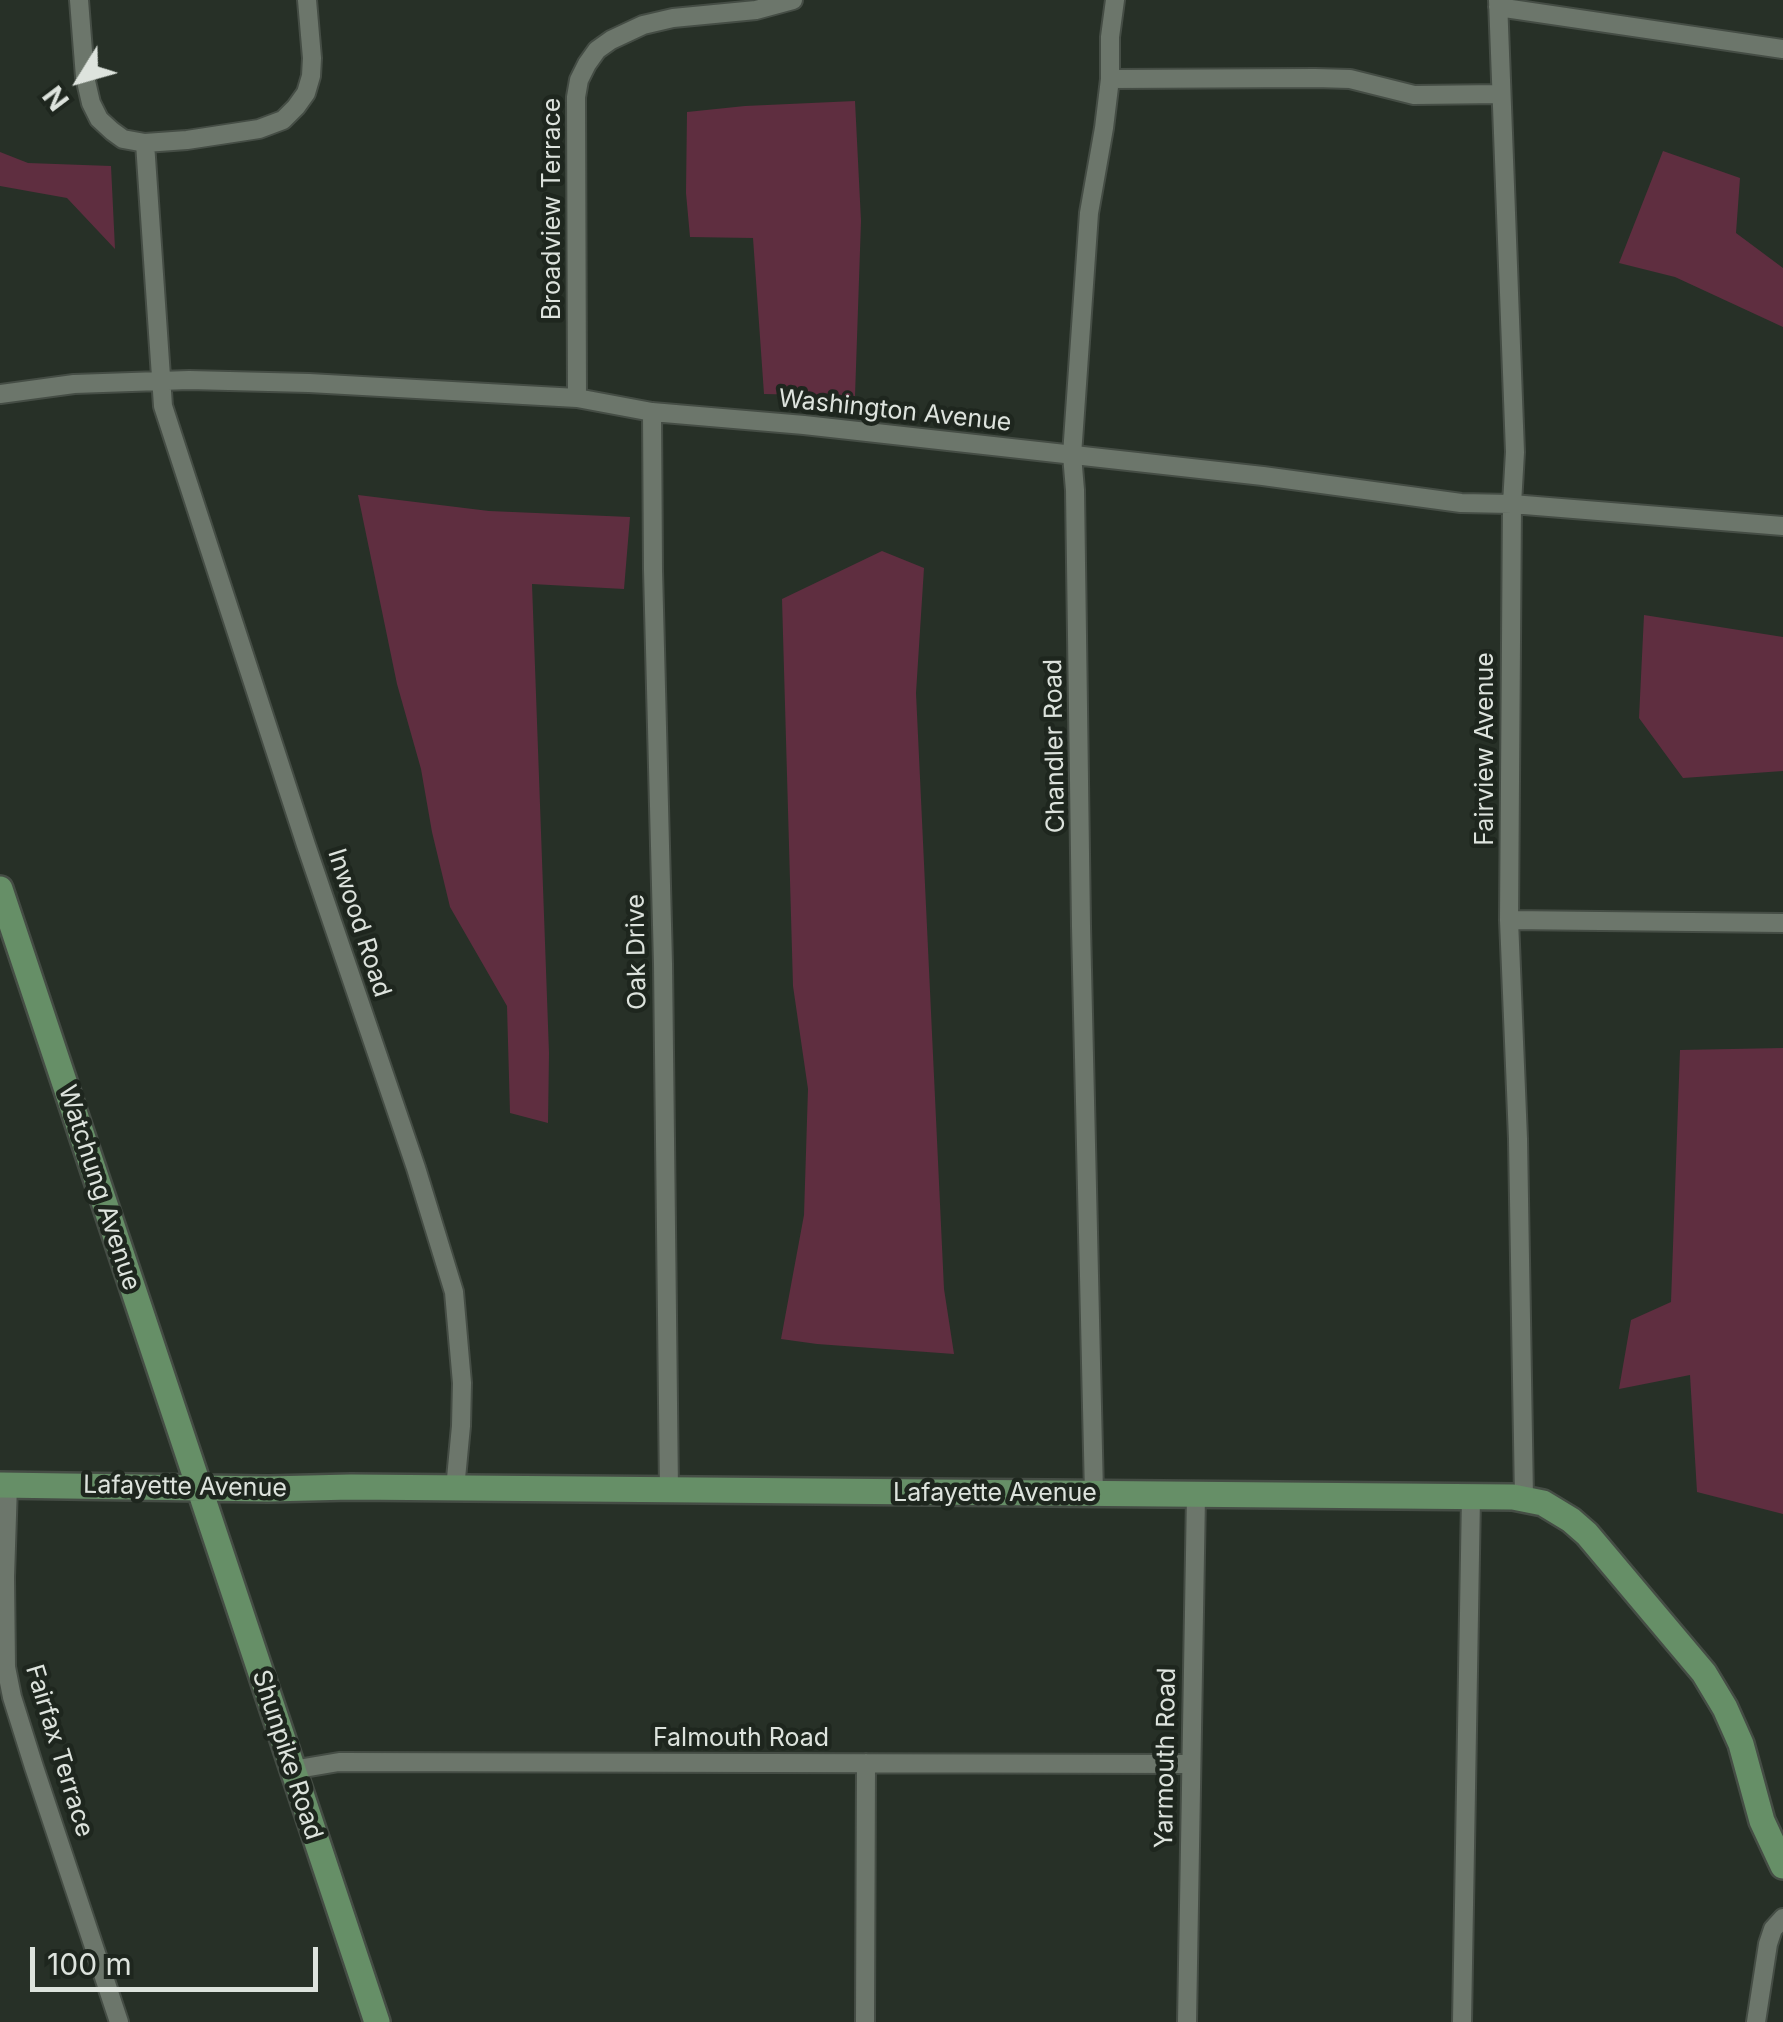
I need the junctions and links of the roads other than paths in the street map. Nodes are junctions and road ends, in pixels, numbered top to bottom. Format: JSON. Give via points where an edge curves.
{"nodes":[{"id":1,"x":79,"y":0,"type":"edge"},
{"id":2,"x":307,"y":0,"type":"edge"},
{"id":3,"x":793,"y":0,"type":"edge"},
{"id":4,"x":1116,"y":0,"type":"edge"},
{"id":5,"x":1498,"y":4,"type":"edge"},
{"id":6,"x":1783,"y":49,"type":"edge"},
{"id":7,"x":1110,"y":79,"type":"junction"},
{"id":8,"x":1501,"y":94,"type":"junction"},
{"id":9,"x":145,"y":143,"type":"junction"},
{"id":10,"x":160,"y":381,"type":"junction"},
{"id":11,"x":0,"y":394,"type":"edge"},
{"id":12,"x":576,"y":398,"type":"junction"},
{"id":13,"x":652,"y":412,"type":"junction"},
{"id":14,"x":1072,"y":455,"type":"junction"},
{"id":15,"x":1512,"y":504,"type":"junction"},
{"id":16,"x":1783,"y":526,"type":"edge"},
{"id":17,"x":0,"y":889,"type":"edge"},
{"id":18,"x":1509,"y":920,"type":"junction"},
{"id":19,"x":1783,"y":923,"type":"edge"},
{"id":20,"x":4,"y":1485,"type":"edge"},
{"id":21,"x":198,"y":1488,"type":"junction"},
{"id":22,"x":455,"y":1489,"type":"junction"},
{"id":23,"x":668,"y":1490,"type":"junction"},
{"id":24,"x":1094,"y":1494,"type":"junction"},
{"id":25,"x":1196,"y":1495,"type":"junction"},
{"id":26,"x":1471,"y":1496,"type":"junction"},
{"id":27,"x":1524,"y":1499,"type":"junction"},
{"id":28,"x":866,"y":1764,"type":"junction"},
{"id":29,"x":1191,"y":1764,"type":"junction"},
{"id":30,"x":292,"y":1770,"type":"junction"},
{"id":31,"x":1783,"y":1866,"type":"edge"},
{"id":32,"x":1783,"y":1918,"type":"edge"},
{"id":33,"x":119,"y":2022,"type":"edge"},
{"id":34,"x":377,"y":2022,"type":"edge"},
{"id":35,"x":864,"y":2022,"type":"edge"},
{"id":36,"x":1187,"y":2022,"type":"edge"},
{"id":37,"x":1462,"y":2022,"type":"edge"},
{"id":38,"x":1756,"y":2022,"type":"edge"}],
"edges":[{"from":1,"to":9,"type":"street","via":[[91,104],[112,131]]},
{"from":2,"to":9,"type":"street","via":[[311,76],[283,120]]},
{"from":3,"to":12,"type":"street","name":"Broadview Terrace","via":[[643,25],[611,40],[586,64],[576,98]]},
{"from":4,"to":7,"type":"street","name":"Chandler Road"},
{"from":5,"to":6,"type":"street"},
{"from":5,"to":8,"type":"street","name":"Fairview Avenue"},
{"from":7,"to":8,"type":"street","via":[[1315,78],[1414,95]]},
{"from":7,"to":14,"type":"street","name":"Chandler Road","via":[[1088,213]]},
{"from":8,"to":15,"type":"street","name":"Fairview Avenue"},
{"from":9,"to":10,"type":"street","name":"Inwood Road"},
{"from":10,"to":11,"type":"street","name":"Washington Avenue"},
{"from":10,"to":12,"type":"street","name":"Washington Avenue"},
{"from":10,"to":22,"type":"street","name":"Inwood Road","via":[[202,528],[454,1292],[462,1382]]},
{"from":12,"to":13,"type":"street","name":"Washington Avenue"},
{"from":13,"to":14,"type":"street","name":"Washington Avenue"},
{"from":13,"to":23,"type":"street","name":"Oak Drive"},
{"from":14,"to":15,"type":"street","name":"Washington Avenue"},
{"from":14,"to":24,"type":"street","name":"Chandler Road"},
{"from":15,"to":16,"type":"street","name":"Washington Avenue"},
{"from":15,"to":18,"type":"street","name":"Fairview Avenue"},
{"from":17,"to":21,"type":"street","name":"Watchung Avenue"},
{"from":18,"to":19,"type":"street"},
{"from":18,"to":27,"type":"street","name":"Fairview Avenue"},
{"from":20,"to":21,"type":"street","name":"Lafayette Avenue"},
{"from":20,"to":33,"type":"street","name":"Fairfax Terrace","via":[[12,1697]]},
{"from":21,"to":22,"type":"street","name":"Lafayette Avenue"},
{"from":21,"to":30,"type":"street","name":"Shunpike Road"},
{"from":22,"to":23,"type":"street","name":"Lafayette Avenue"},
{"from":23,"to":24,"type":"street","name":"Lafayette Avenue"},
{"from":24,"to":25,"type":"street","name":"Lafayette Avenue"},
{"from":25,"to":26,"type":"street","name":"Lafayette Avenue"},
{"from":25,"to":29,"type":"street","name":"Yarmouth Road"},
{"from":26,"to":27,"type":"street","name":"Lafayette Avenue"},
{"from":26,"to":37,"type":"street"},
{"from":27,"to":31,"type":"street","name":"Lafayette Avenue","via":[[1558,1510],[1587,1534],[1704,1672],[1741,1744]]},
{"from":28,"to":29,"type":"street","name":"Falmouth Road"},
{"from":28,"to":30,"type":"street","name":"Falmouth Road","via":[[339,1762]]},
{"from":28,"to":35,"type":"street"},
{"from":29,"to":36,"type":"street","name":"Yarmouth Road"},
{"from":30,"to":34,"type":"street","name":"Shunpike Road"},
{"from":32,"to":38,"type":"street","via":[[1768,1944]]}]}
